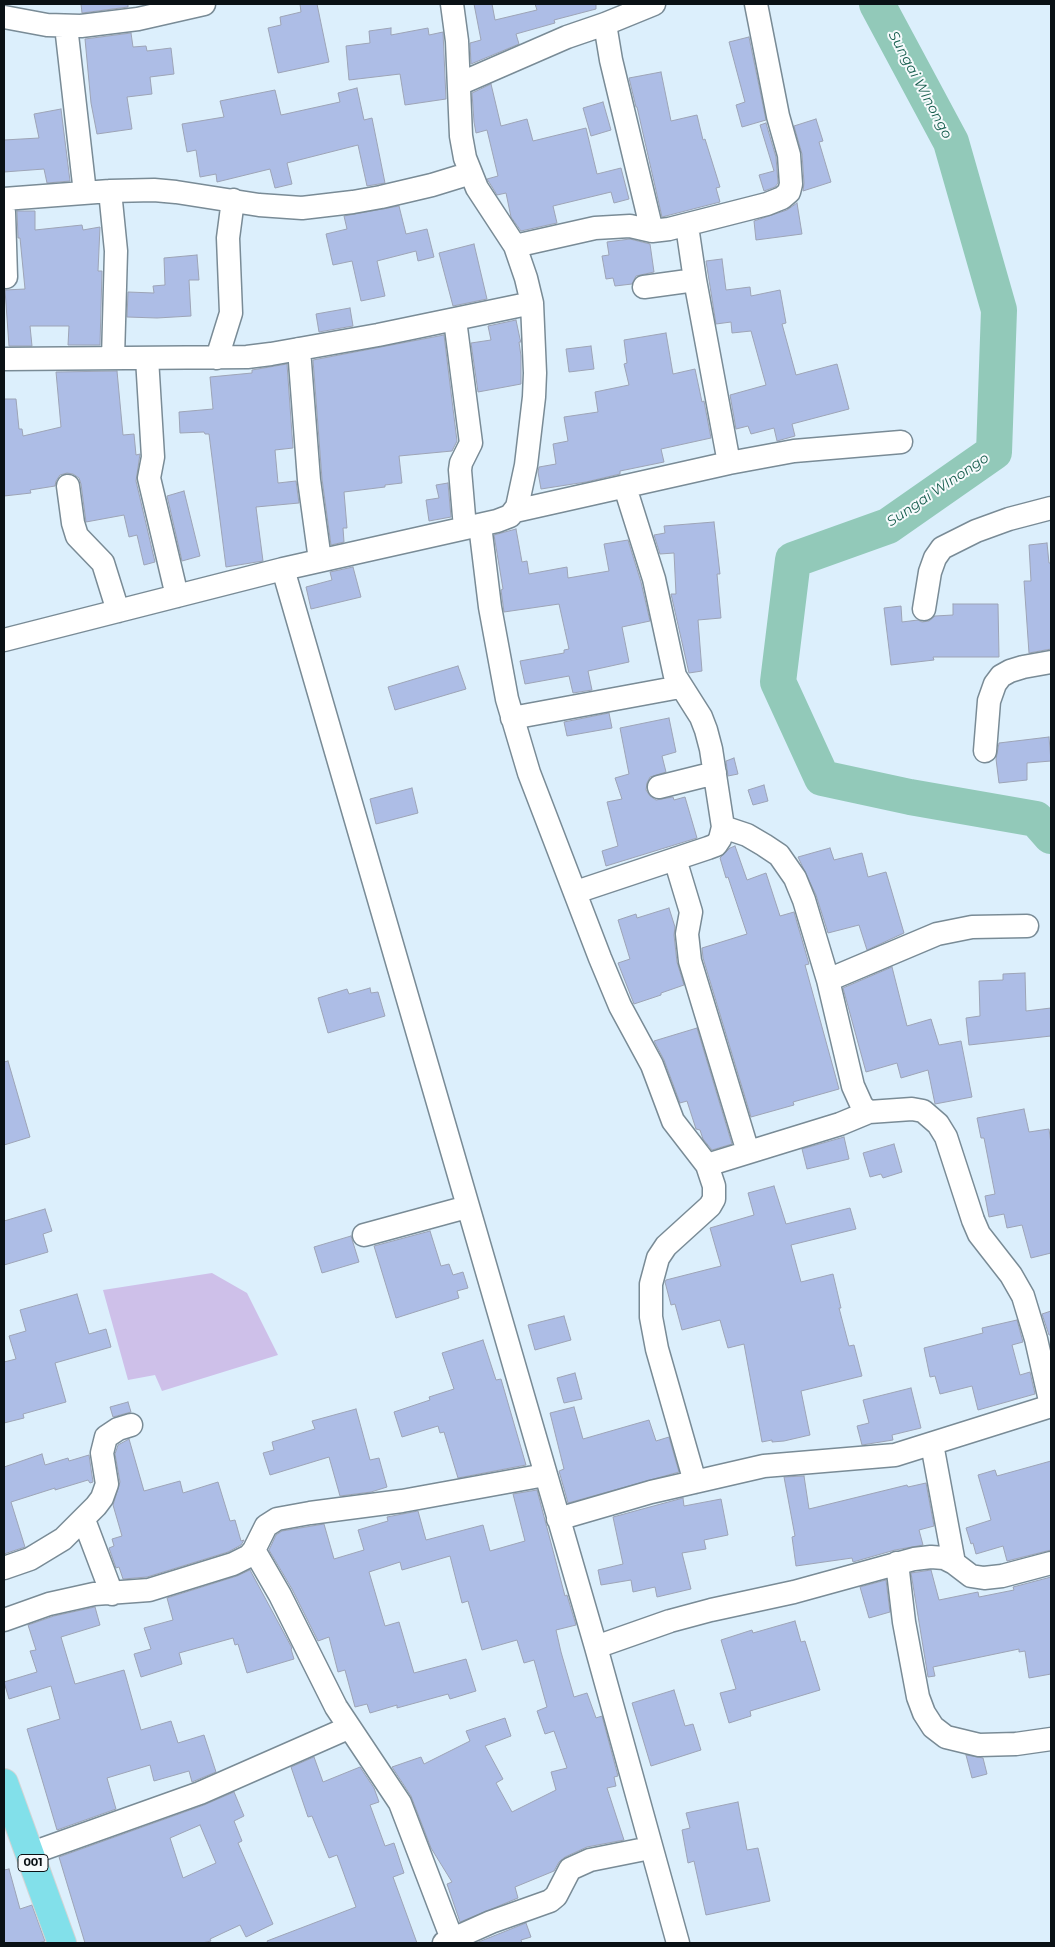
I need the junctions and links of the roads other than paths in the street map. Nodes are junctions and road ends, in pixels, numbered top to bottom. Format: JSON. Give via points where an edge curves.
{"nodes":[{"id":1,"x":204,"y":4,"type":"edge"},
{"id":2,"x":452,"y":4,"type":"edge"},
{"id":3,"x":654,"y":4,"type":"edge"},
{"id":4,"x":756,"y":4,"type":"edge"},
{"id":5,"x":14,"y":14,"type":"edge"},
{"id":6,"x":605,"y":24,"type":"junction"},
{"id":7,"x":66,"y":26,"type":"junction"},
{"id":8,"x":459,"y":84,"type":"junction"},
{"id":9,"x":471,"y":173,"type":"junction"},
{"id":10,"x":110,"y":191,"type":"junction"},
{"id":11,"x":85,"y":193,"type":"junction"},
{"id":12,"x":4,"y":199,"type":"edge"},
{"id":13,"x":233,"y":200,"type":"junction"},
{"id":14,"x":4,"y":212,"type":"edge"},
{"id":15,"x":687,"y":226,"type":"junction"},
{"id":16,"x":652,"y":231,"type":"junction"},
{"id":17,"x":515,"y":246,"type":"junction"},
{"id":18,"x":6,"y":277,"type":"dead end"},
{"id":19,"x":695,"y":280,"type":"junction"},
{"id":20,"x":644,"y":287,"type":"dead end"},
{"id":21,"x":532,"y":303,"type":"junction"},
{"id":22,"x":454,"y":320,"type":"junction"},
{"id":23,"x":299,"y":349,"type":"junction"},
{"id":24,"x":4,"y":358,"type":"edge"},
{"id":25,"x":113,"y":358,"type":"junction"},
{"id":26,"x":147,"y":358,"type":"junction"},
{"id":27,"x":217,"y":358,"type":"junction"},
{"id":28,"x":901,"y":442,"type":"dead end"},
{"id":29,"x":729,"y":463,"type":"junction"},
{"id":30,"x":68,"y":486,"type":"dead end"},
{"id":31,"x":625,"y":487,"type":"junction"},
{"id":32,"x":1051,"y":508,"type":"edge"},
{"id":33,"x":515,"y":511,"type":"junction"},
{"id":34,"x":473,"y":526,"type":"junction"},
{"id":35,"x":320,"y":560,"type":"junction"},
{"id":36,"x":283,"y":569,"type":"junction"},
{"id":37,"x":177,"y":596,"type":"junction"},
{"id":38,"x":924,"y":609,"type":"dead end"},
{"id":39,"x":118,"y":611,"type":"junction"},
{"id":40,"x":4,"y":640,"type":"edge"},
{"id":41,"x":1051,"y":662,"type":"edge"},
{"id":42,"x":680,"y":687,"type":"junction"},
{"id":43,"x":512,"y":718,"type":"junction"},
{"id":44,"x":985,"y":751,"type":"dead end"},
{"id":45,"x":715,"y":773,"type":"junction"},
{"id":46,"x":659,"y":787,"type":"dead end"},
{"id":47,"x":723,"y":827,"type":"junction"},
{"id":48,"x":675,"y":859,"type":"junction"},
{"id":49,"x":576,"y":892,"type":"junction"},
{"id":50,"x":1027,"y":926,"type":"dead end"},
{"id":51,"x":828,"y":980,"type":"junction"},
{"id":52,"x":869,"y":1112,"type":"junction"},
{"id":53,"x":748,"y":1152,"type":"junction"},
{"id":54,"x":707,"y":1165,"type":"junction"},
{"id":55,"x":467,"y":1207,"type":"junction"},
{"id":56,"x":364,"y":1235,"type":"dead end"},
{"id":57,"x":1051,"y":1406,"type":"edge"},
{"id":58,"x":131,"y":1425,"type":"dead end"},
{"id":59,"x":932,"y":1444,"type":"junction"},
{"id":60,"x":545,"y":1475,"type":"junction"},
{"id":61,"x":695,"y":1482,"type":"junction"},
{"id":62,"x":558,"y":1519,"type":"junction"},
{"id":63,"x":84,"y":1520,"type":"junction"},
{"id":64,"x":254,"y":1550,"type":"junction"},
{"id":65,"x":897,"y":1563,"type":"junction"},
{"id":66,"x":954,"y":1563,"type":"junction"},
{"id":67,"x":1051,"y":1563,"type":"edge"},
{"id":68,"x":4,"y":1568,"type":"edge"},
{"id":69,"x":112,"y":1594,"type":"junction"},
{"id":70,"x":4,"y":1620,"type":"edge"},
{"id":71,"x":596,"y":1647,"type":"junction"},
{"id":72,"x":348,"y":1728,"type":"junction"},
{"id":73,"x":1051,"y":1739,"type":"edge"},
{"id":74,"x":4,"y":1784,"type":"edge"},
{"id":75,"x":650,"y":1848,"type":"junction"},
{"id":76,"x":29,"y":1854,"type":"junction"},
{"id":77,"x":448,"y":1941,"type":"edge"},
{"id":78,"x":62,"y":1943,"type":"edge"},
{"id":79,"x":678,"y":1943,"type":"edge"}],
"edges":[{"from":1,"to":7,"type":"street","via":[[138,19]]},
{"from":2,"to":8,"type":"street"},
{"from":3,"to":6,"type":"street"},
{"from":4,"to":15,"type":"street","via":[[789,156],[789,192],[767,204]]},
{"from":5,"to":7,"type":"street"},
{"from":6,"to":8,"type":"street"},
{"from":6,"to":16,"type":"street"},
{"from":7,"to":11,"type":"street"},
{"from":8,"to":9,"type":"street","via":[[461,136]]},
{"from":9,"to":13,"type":"street","via":[[407,191],[328,205],[280,207]]},
{"from":9,"to":17,"type":"street","via":[[477,188]]},
{"from":10,"to":11,"type":"street"},
{"from":10,"to":13,"type":"street","via":[[176,192]]},
{"from":10,"to":25,"type":"street","via":[[116,251]]},
{"from":11,"to":12,"type":"street"},
{"from":13,"to":27,"type":"street","via":[[228,238],[231,313]]},
{"from":14,"to":18,"type":"street"},
{"from":15,"to":16,"type":"street"},
{"from":15,"to":19,"type":"street"},
{"from":16,"to":17,"type":"street","via":[[630,226],[595,228]]},
{"from":17,"to":21,"type":"street"},
{"from":19,"to":20,"type":"street"},
{"from":19,"to":29,"type":"street"},
{"from":21,"to":22,"type":"street"},
{"from":21,"to":33,"type":"street","via":[[534,397],[522,489]]},
{"from":22,"to":23,"type":"street"},
{"from":22,"to":34,"type":"street","via":[[471,443],[460,470]]},
{"from":23,"to":27,"type":"street"},
{"from":23,"to":35,"type":"street"},
{"from":24,"to":25,"type":"street"},
{"from":25,"to":26,"type":"street"},
{"from":26,"to":27,"type":"street"},
{"from":26,"to":37,"type":"street","via":[[153,457],[149,478]]},
{"from":28,"to":29,"type":"street","via":[[794,450]]},
{"from":29,"to":31,"type":"street"},
{"from":30,"to":39,"type":"street","via":[[77,536],[103,563]]},
{"from":31,"to":33,"type":"street"},
{"from":31,"to":42,"type":"street","via":[[654,579],[671,664]]},
{"from":32,"to":38,"type":"street","via":[[976,531],[942,548],[930,572]]},
{"from":33,"to":34,"type":"street","via":[[505,518]]},
{"from":34,"to":35,"type":"street"},
{"from":34,"to":43,"type":"street"},
{"from":35,"to":36,"type":"street"},
{"from":36,"to":37,"type":"street"},
{"from":36,"to":55,"type":"street"},
{"from":37,"to":39,"type":"street"},
{"from":39,"to":40,"type":"street"},
{"from":41,"to":44,"type":"street","via":[[1010,671],[995,684],[989,701]]},
{"from":42,"to":43,"type":"street"},
{"from":42,"to":45,"type":"street","via":[[701,717]]},
{"from":43,"to":49,"type":"street","via":[[535,791]]},
{"from":45,"to":46,"type":"street"},
{"from":45,"to":47,"type":"street"},
{"from":47,"to":48,"type":"street","via":[[716,844]]},
{"from":47,"to":51,"type":"street","via":[[764,845],[788,866],[804,900]]},
{"from":48,"to":49,"type":"street"},
{"from":48,"to":53,"type":"street","via":[[691,912],[687,934],[690,961]]},
{"from":49,"to":54,"type":"street","via":[[611,985],[652,1065],[673,1121]]},
{"from":50,"to":51,"type":"street","via":[[972,928],[938,934]]},
{"from":51,"to":52,"type":"street","via":[[858,1100]]},
{"from":52,"to":53,"type":"street"},
{"from":52,"to":57,"type":"street","via":[[923,1111],[946,1136],[979,1234],[1023,1296]]},
{"from":53,"to":54,"type":"street"},
{"from":54,"to":61,"type":"street","via":[[714,1186],[714,1199],[666,1246],[654,1270],[650,1299],[657,1349]]},
{"from":55,"to":56,"type":"street"},
{"from":55,"to":60,"type":"street"},
{"from":57,"to":59,"type":"street"},
{"from":58,"to":63,"type":"street","via":[[106,1437],[102,1453],[105,1491]]},
{"from":59,"to":61,"type":"street","via":[[895,1455],[764,1466]]},
{"from":59,"to":66,"type":"street"},
{"from":60,"to":62,"type":"street"},
{"from":60,"to":64,"type":"street","via":[[277,1519],[266,1526]]},
{"from":61,"to":62,"type":"street"},
{"from":62,"to":71,"type":"street"},
{"from":63,"to":68,"type":"street","via":[[46,1550]]},
{"from":63,"to":69,"type":"street"},
{"from":64,"to":69,"type":"street","via":[[233,1564],[173,1584]]},
{"from":64,"to":72,"type":"street"},
{"from":65,"to":66,"type":"street","via":[[931,1557]]},
{"from":65,"to":71,"type":"street","via":[[794,1592],[670,1621]]},
{"from":65,"to":73,"type":"street","via":[[918,1697],[933,1728],[946,1737],[979,1745]]},
{"from":66,"to":67,"type":"street","via":[[971,1576],[984,1578]]},
{"from":69,"to":70,"type":"street","via":[[94,1594],[56,1602]]},
{"from":71,"to":75,"type":"street"},
{"from":72,"to":76,"type":"street","via":[[200,1793]]},
{"from":72,"to":77,"type":"street","via":[[400,1803]]},
{"from":74,"to":76,"type":"main road","number":"001"},
{"from":75,"to":77,"type":"street","via":[[590,1860],[570,1870],[550,1901]]},
{"from":75,"to":79,"type":"street"},
{"from":76,"to":78,"type":"main road","number":"001"}]}
